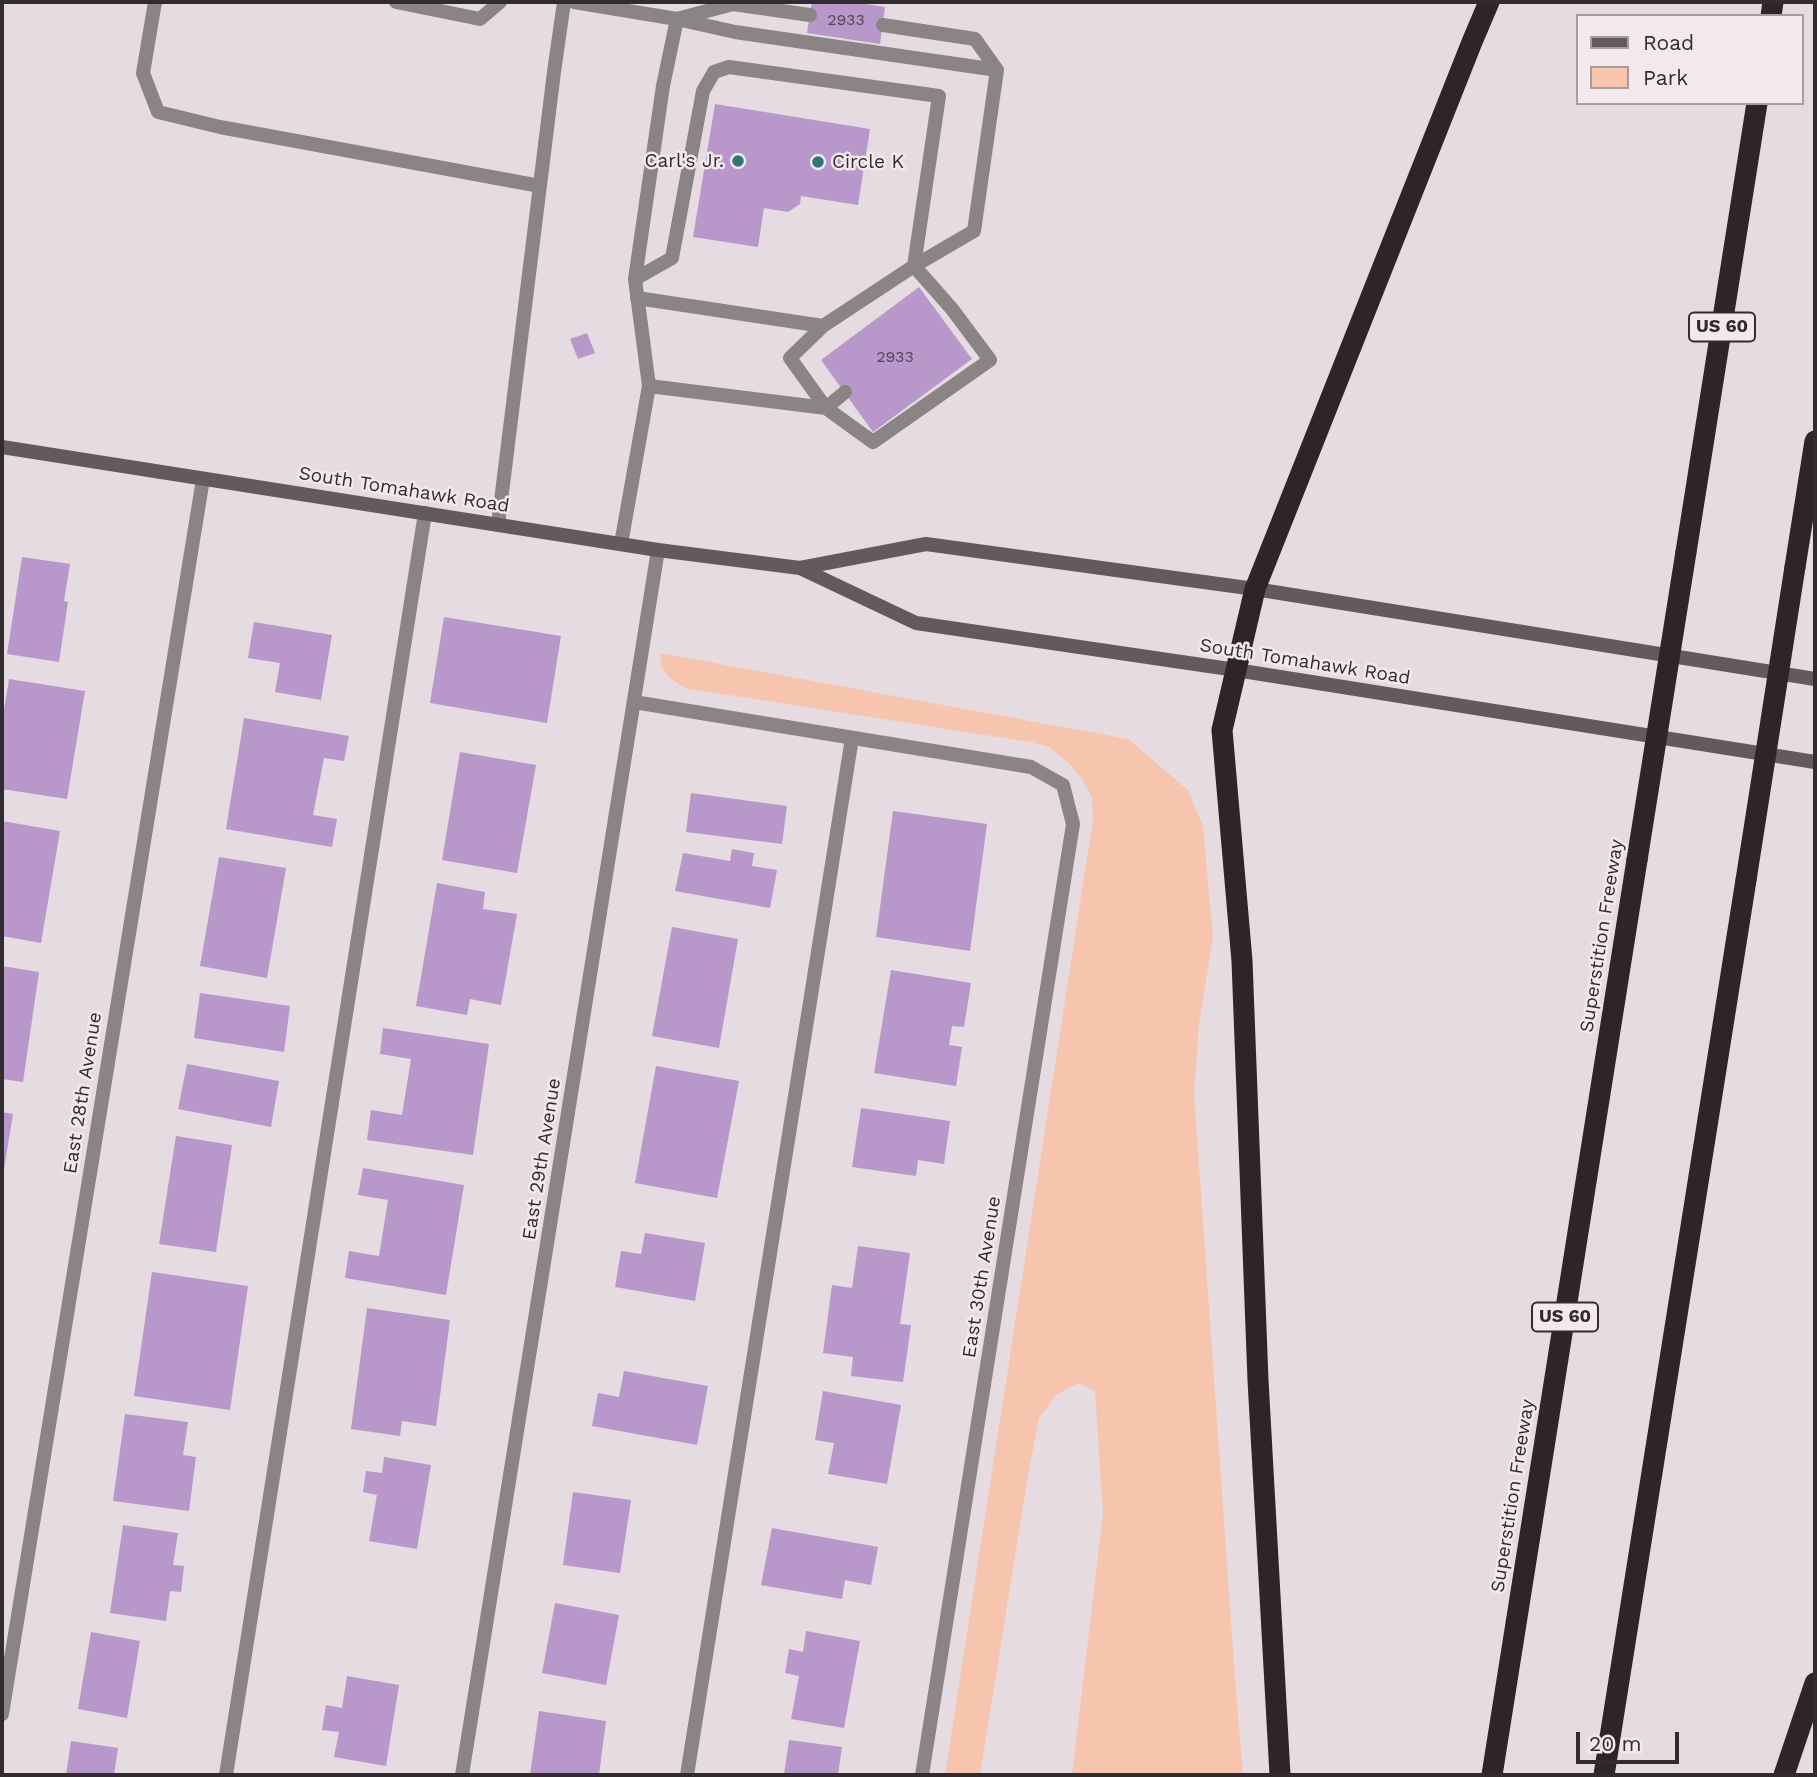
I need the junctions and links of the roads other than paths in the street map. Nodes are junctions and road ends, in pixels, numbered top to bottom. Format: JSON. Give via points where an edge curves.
{"nodes":[{"id":1,"x":155,"y":2,"type":"edge"},
{"id":2,"x":396,"y":2,"type":"edge"},
{"id":3,"x":500,"y":2,"type":"edge"},
{"id":4,"x":564,"y":2,"type":"edge"},
{"id":5,"x":574,"y":2,"type":"edge"},
{"id":6,"x":1489,"y":2,"type":"edge"},
{"id":7,"x":810,"y":15,"type":"dead end"},
{"id":8,"x":677,"y":19,"type":"junction"},
{"id":9,"x":883,"y":25,"type":"dead end"},
{"id":10,"x":997,"y":70,"type":"junction"},
{"id":11,"x":1757,"y":105,"type":"edge"},
{"id":12,"x":540,"y":186,"type":"junction"},
{"id":13,"x":914,"y":266,"type":"junction"},
{"id":14,"x":635,"y":279,"type":"junction"},
{"id":15,"x":637,"y":298,"type":"junction"},
{"id":16,"x":823,"y":326,"type":"junction"},
{"id":17,"x":649,"y":386,"type":"junction"},
{"id":18,"x":845,"y":393,"type":"dead end"},
{"id":19,"x":826,"y":408,"type":"junction"},
{"id":20,"x":1815,"y":441,"type":"edge"},
{"id":21,"x":2,"y":447,"type":"edge"},
{"id":22,"x":203,"y":478,"type":"junction"},
{"id":23,"x":425,"y":513,"type":"junction"},
{"id":24,"x":498,"y":525,"type":"junction"},
{"id":25,"x":621,"y":544,"type":"junction"},
{"id":26,"x":659,"y":550,"type":"junction"},
{"id":27,"x":800,"y":568,"type":"junction"},
{"id":28,"x":1255,"y":589,"type":"junction"},
{"id":29,"x":1236,"y":670,"type":"junction"},
{"id":30,"x":1815,"y":679,"type":"edge"},
{"id":31,"x":634,"y":702,"type":"junction"},
{"id":32,"x":852,"y":738,"type":"junction"},
{"id":33,"x":1815,"y":762,"type":"edge"},
{"id":34,"x":1815,"y":1683,"type":"edge"},
{"id":35,"x":2,"y":1714,"type":"edge"},
{"id":36,"x":226,"y":1775,"type":"edge"},
{"id":37,"x":462,"y":1775,"type":"edge"},
{"id":38,"x":687,"y":1775,"type":"edge"},
{"id":39,"x":922,"y":1775,"type":"edge"},
{"id":40,"x":1280,"y":1775,"type":"edge"},
{"id":41,"x":1492,"y":1775,"type":"edge"},
{"id":42,"x":1604,"y":1775,"type":"edge"},
{"id":43,"x":1784,"y":1775,"type":"edge"}],
"edges":[{"from":1,"to":12,"type":"street","via":[[143,73],[158,112]]},
{"from":2,"to":3,"type":"street","via":[[481,19]]},
{"from":4,"to":12,"type":"street"},
{"from":5,"to":8,"type":"street"},
{"from":6,"to":28,"type":"highway"},
{"from":7,"to":8,"type":"street","via":[[733,5]]},
{"from":8,"to":10,"type":"street","via":[[735,32]]},
{"from":8,"to":14,"type":"street"},
{"from":9,"to":10,"type":"street","via":[[975,39]]},
{"from":10,"to":13,"type":"street","via":[[975,231]]},
{"from":11,"to":41,"type":"highway","name":"Superstition Freeway","number":"US 60","bridge":true},
{"from":12,"to":24,"type":"street"},
{"from":13,"to":14,"type":"street","via":[[939,96],[729,67],[714,72],[703,91],[672,258]]},
{"from":13,"to":16,"type":"street"},
{"from":13,"to":19,"type":"street","via":[[946,313],[990,360],[873,442]]},
{"from":14,"to":15,"type":"street"},
{"from":15,"to":16,"type":"street"},
{"from":15,"to":17,"type":"street"},
{"from":16,"to":19,"type":"street","via":[[790,358]]},
{"from":17,"to":19,"type":"street"},
{"from":17,"to":25,"type":"street"},
{"from":18,"to":19,"type":"street"},
{"from":20,"to":42,"type":"highway","bridge":true},
{"from":21,"to":22,"type":"main road","name":"South Tomahawk Road"},
{"from":22,"to":23,"type":"main road","name":"South Tomahawk Road"},
{"from":22,"to":35,"type":"street","name":"East 28th Avenue"},
{"from":23,"to":24,"type":"main road","name":"South Tomahawk Road"},
{"from":23,"to":36,"type":"street"},
{"from":24,"to":25,"type":"main road","name":"South Tomahawk Road"},
{"from":25,"to":26,"type":"main road","name":"South Tomahawk Road"},
{"from":26,"to":27,"type":"main road","name":"South Tomahawk Road"},
{"from":26,"to":31,"type":"street","name":"East 29th Avenue"},
{"from":27,"to":28,"type":"main road","name":"South Tomahawk Road","via":[[926,544]]},
{"from":27,"to":29,"type":"main road","name":"South Tomahawk Road","via":[[916,623]]},
{"from":28,"to":29,"type":"highway"},
{"from":28,"to":30,"type":"main road","name":"South Tomahawk Road"},
{"from":29,"to":33,"type":"main road","name":"South Tomahawk Road"},
{"from":29,"to":40,"type":"highway","via":[[1222,730],[1242,961],[1258,1380]]},
{"from":31,"to":32,"type":"street"},
{"from":31,"to":37,"type":"street","name":"East 29th Avenue"},
{"from":32,"to":38,"type":"street"},
{"from":32,"to":39,"type":"street","name":"East 30th Avenue","via":[[1031,766],[1063,785],[1073,824]]},
{"from":34,"to":43,"type":"highway"}]}
